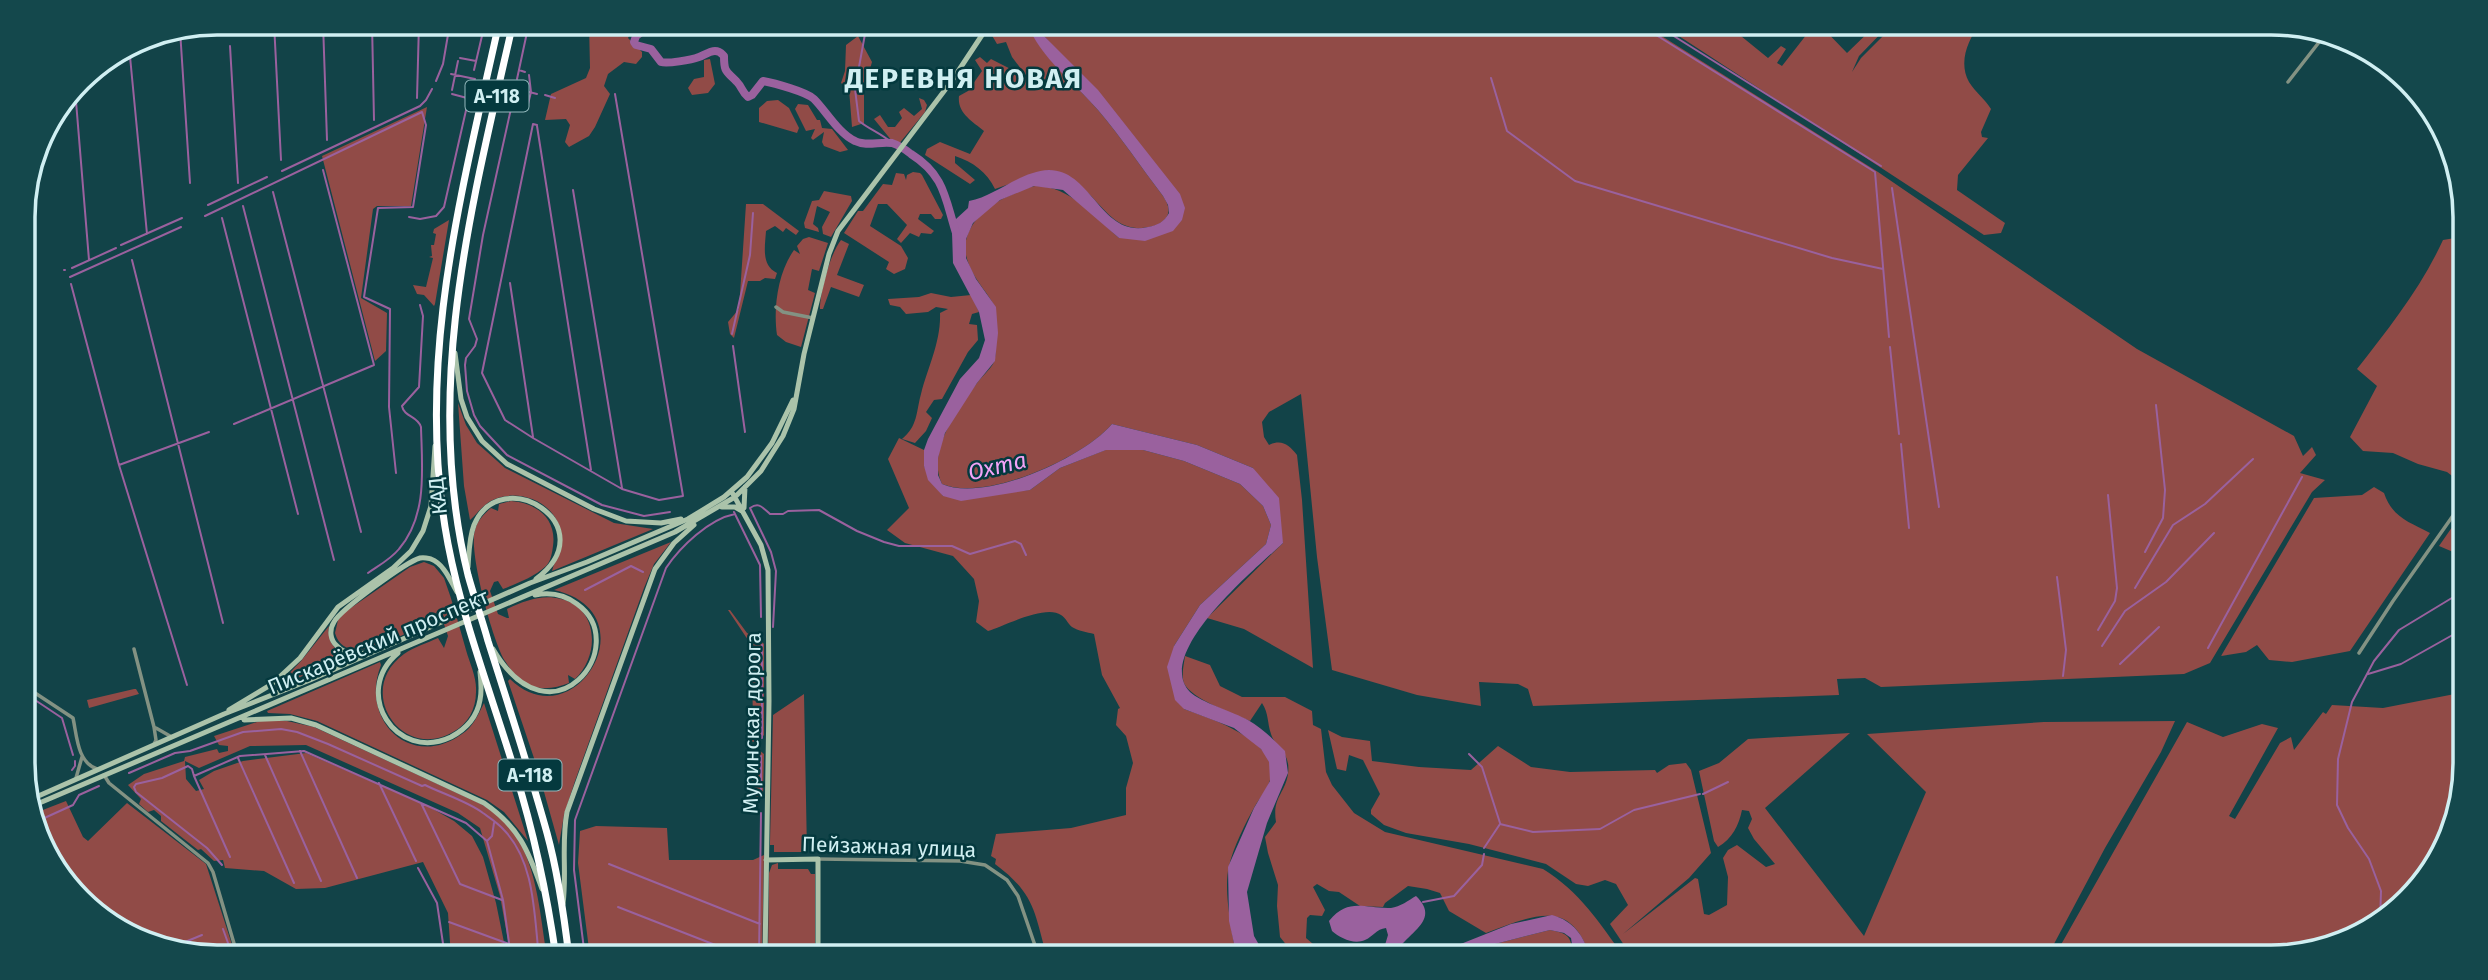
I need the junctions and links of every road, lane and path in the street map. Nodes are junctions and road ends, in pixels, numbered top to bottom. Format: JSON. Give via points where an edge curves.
{"nodes":[{"id":1,"x":496,"y":35,"type":"edge"},
{"id":2,"x":510,"y":35,"type":"edge"},
{"id":3,"x":982,"y":35,"type":"edge"},
{"id":4,"x":2319,"y":42,"type":"edge"},
{"id":5,"x":2288,"y":82,"type":"dead end"},
{"id":6,"x":776,"y":307,"type":"dead end"},
{"id":7,"x":813,"y":318,"type":"junction"},
{"id":8,"x":453,"y":339,"type":"junction"},
{"id":9,"x":796,"y":394,"type":"junction"},
{"id":10,"x":437,"y":405,"type":"junction"},
{"id":11,"x":745,"y":487,"type":"junction"},
{"id":12,"x":733,"y":494,"type":"junction"},
{"id":13,"x":719,"y":508,"type":"junction"},
{"id":14,"x":745,"y":515,"type":"junction"},
{"id":15,"x":2453,"y":517,"type":"edge"},
{"id":16,"x":688,"y":519,"type":"junction"},
{"id":17,"x":699,"y":520,"type":"junction"},
{"id":18,"x":468,"y":574,"type":"junction"},
{"id":19,"x":530,"y":583,"type":"junction"},
{"id":20,"x":460,"y":597,"type":"junction"},
{"id":21,"x":526,"y":597,"type":"junction"},
{"id":22,"x":489,"y":643,"type":"junction"},
{"id":23,"x":412,"y":645,"type":"junction"},
{"id":24,"x":134,"y":649,"type":"dead end"},
{"id":25,"x":377,"y":651,"type":"junction"},
{"id":26,"x":2359,"y":653,"type":"dead end"},
{"id":27,"x":480,"y":666,"type":"junction"},
{"id":28,"x":35,"y":693,"type":"edge"},
{"id":29,"x":224,"y":714,"type":"junction"},
{"id":30,"x":234,"y":722,"type":"junction"},
{"id":31,"x":154,"y":727,"type":"junction"},
{"id":32,"x":175,"y":737,"type":"junction"},
{"id":33,"x":153,"y":746,"type":"junction"},
{"id":34,"x":82,"y":757,"type":"junction"},
{"id":35,"x":99,"y":769,"type":"junction"},
{"id":36,"x":104,"y":775,"type":"junction"},
{"id":37,"x":75,"y":779,"type":"junction"},
{"id":38,"x":38,"y":796,"type":"edge"},
{"id":39,"x":39,"y":803,"type":"edge"},
{"id":40,"x":818,"y":859,"type":"junction"},
{"id":41,"x":766,"y":860,"type":"junction"},
{"id":42,"x":549,"y":910,"type":"junction"},
{"id":43,"x":563,"y":911,"type":"junction"},
{"id":44,"x":235,"y":945,"type":"edge"},
{"id":45,"x":554,"y":945,"type":"edge"},
{"id":46,"x":567,"y":945,"type":"edge"},
{"id":47,"x":765,"y":945,"type":"edge"},
{"id":48,"x":818,"y":945,"type":"edge"},
{"id":49,"x":1035,"y":945,"type":"edge"}],
"edges":[{"from":1,"to":10,"type":"highway","name":"КАД","number":"А-118","via":[[448,261]]},
{"from":2,"to":8,"type":"highway","name":"КАД","number":"А-118","via":[[462,263]]},
{"from":3,"to":7,"type":"main road","via":[[838,231]]},
{"from":4,"to":5,"type":"street"},
{"from":6,"to":7,"type":"street"},
{"from":7,"to":9,"type":"main road"},
{"from":8,"to":16,"type":"main road","via":[[467,417],[496,456],[618,519],[638,523]]},
{"from":8,"to":18,"type":"highway","name":"КАД","number":"А-118","via":[[451,448]]},
{"from":9,"to":11,"type":"main road","via":[[792,417],[778,447]]},
{"from":9,"to":12,"type":"main road","via":[[768,449]]},
{"from":10,"to":20,"type":"highway","name":"КАД","number":"А-118","via":[[447,543]]},
{"from":10,"to":29,"type":"main road","via":[[433,492],[417,542],[393,568],[338,607],[300,658],[272,684]]},
{"from":11,"to":12,"type":"main road"},
{"from":11,"to":14,"type":"main road"},
{"from":12,"to":13,"type":"main road","name":"Пискарёвский проспект"},
{"from":12,"to":14,"type":"main road","name":"Муринская дорога"},
{"from":12,"to":16,"type":"main road","name":"Пискарёвский проспект"},
{"from":13,"to":14,"type":"main road","via":[[735,507]]},
{"from":13,"to":17,"type":"main road","name":"Пискарёвский проспект"},
{"from":14,"to":41,"type":"main road","name":"Муринская дорога","via":[[768,570]]},
{"from":15,"to":26,"type":"street"},
{"from":16,"to":19,"type":"main road","name":"Пискарёвский проспект"},
{"from":17,"to":21,"type":"main road","name":"Пискарёвский проспект"},
{"from":17,"to":43,"type":"main road","via":[[654,569],[584,762],[564,829]]},
{"from":18,"to":19,"type":"main road","via":[[471,533],[478,517],[504,500],[525,499],[545,509],[560,538],[554,563]]},
{"from":18,"to":22,"type":"highway","name":"КАД","number":"А-118"},
{"from":19,"to":25,"type":"main road","name":"Пискарёвский проспект"},
{"from":20,"to":25,"type":"main road","via":[[435,560],[419,558],[406,566],[342,611],[333,624],[332,640],[342,650],[357,654]]},
{"from":20,"to":27,"type":"highway","name":"КАД","number":"А-118"},
{"from":21,"to":22,"type":"main road","via":[[558,595],[584,611],[596,643],[583,676],[557,691],[528,688],[507,671]]},
{"from":21,"to":23,"type":"main road","name":"Пискарёвский проспект"},
{"from":22,"to":43,"type":"highway","name":"КАД","number":"А-118","via":[[547,835]]},
{"from":23,"to":27,"type":"main road","via":[[390,660],[378,692],[388,722],[410,739],[447,739],[467,726],[481,697]]},
{"from":23,"to":30,"type":"main road","name":"Пискарёвский проспект"},
{"from":24,"to":31,"type":"street"},
{"from":25,"to":29,"type":"main road","name":"Пискарёвский проспект"},
{"from":27,"to":42,"type":"highway","name":"КАД","number":"А-118","via":[[528,816]]},
{"from":28,"to":34,"type":"street","via":[[73,718]]},
{"from":29,"to":32,"type":"main road","name":"Пискарёвский проспект"},
{"from":30,"to":36,"type":"main road","name":"Пискарёвский проспект"},
{"from":30,"to":42,"type":"main road","via":[[290,718],[316,725],[484,803],[520,836]]},
{"from":31,"to":32,"type":"street"},
{"from":31,"to":33,"type":"street"},
{"from":32,"to":33,"type":"main road","name":"Пискарёвский проспект"},
{"from":33,"to":35,"type":"main road","name":"Пискарёвский проспект"},
{"from":34,"to":35,"type":"street"},
{"from":34,"to":37,"type":"street"},
{"from":35,"to":37,"type":"main road","name":"Пискарёвский проспект"},
{"from":36,"to":39,"type":"main road","name":"Пискарёвский проспект"},
{"from":36,"to":44,"type":"street","via":[[208,863]]},
{"from":37,"to":38,"type":"main road","name":"Пискарёвский проспект"},
{"from":40,"to":41,"type":"main road","name":"Пейзажная улица"},
{"from":40,"to":48,"type":"main road"},
{"from":40,"to":49,"type":"street","name":"Пейзажная улица","via":[[985,865],[1013,888]]},
{"from":41,"to":47,"type":"main road","name":"Муринская дорога"},
{"from":42,"to":45,"type":"highway","name":"КАД","number":"А-118"},
{"from":43,"to":46,"type":"highway","name":"КАД","number":"А-118"}]}
